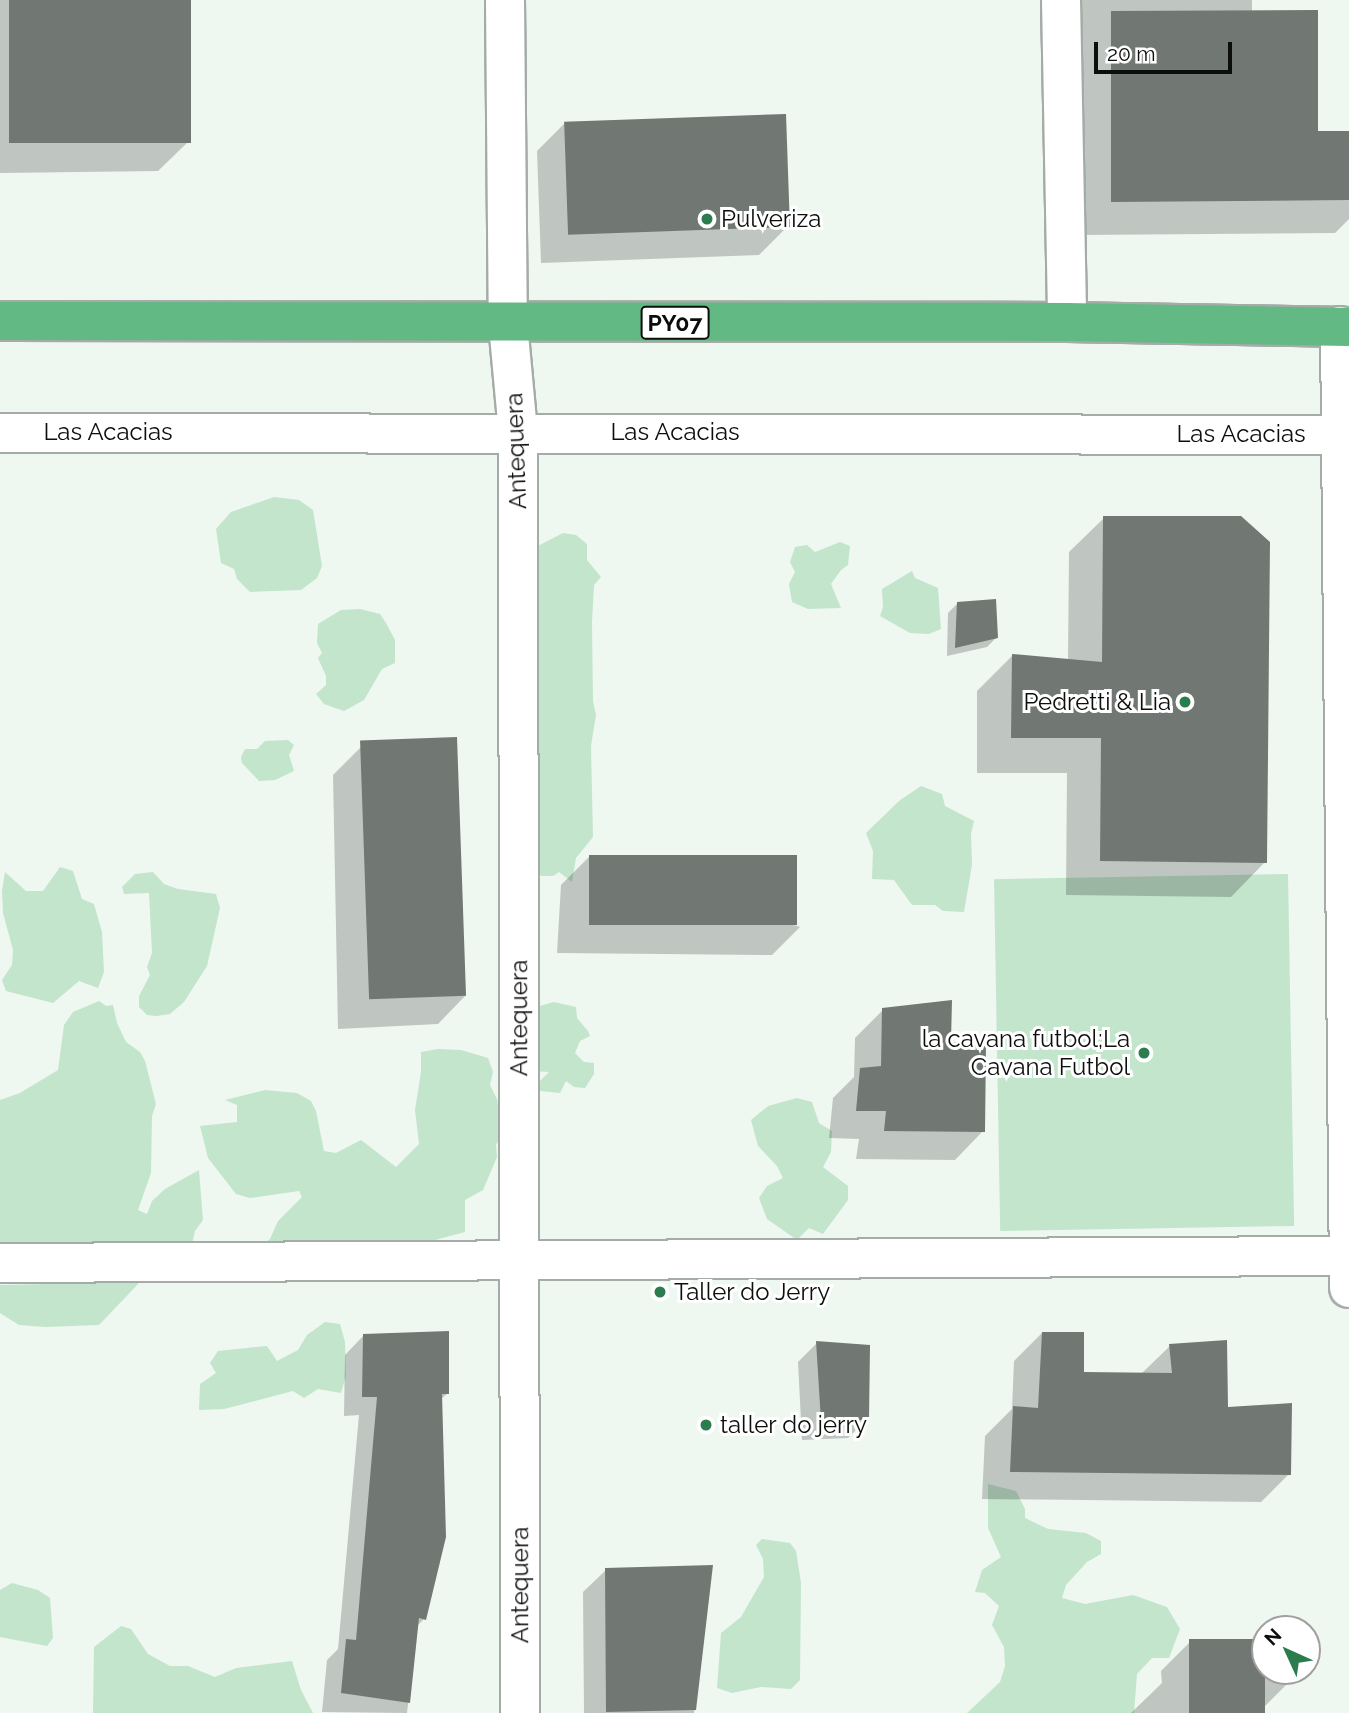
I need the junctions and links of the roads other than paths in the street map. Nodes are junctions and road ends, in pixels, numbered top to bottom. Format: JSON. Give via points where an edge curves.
{"nodes":[{"id":1,"x":505,"y":0,"type":"edge"},
{"id":2,"x":1061,"y":0,"type":"edge"},
{"id":3,"x":0,"y":321,"type":"edge"},
{"id":4,"x":1067,"y":322,"type":"junction"},
{"id":5,"x":508,"y":324,"type":"junction"},
{"id":6,"x":1345,"y":326,"type":"edge"},
{"id":7,"x":518,"y":432,"type":"junction"},
{"id":8,"x":0,"y":433,"type":"edge"},
{"id":9,"x":1345,"y":435,"type":"edge"},
{"id":10,"x":1349,"y":1256,"type":"edge"},
{"id":11,"x":520,"y":1259,"type":"junction"},
{"id":12,"x":0,"y":1263,"type":"edge"},
{"id":13,"x":1349,"y":1288,"type":"edge"},
{"id":14,"x":520,"y":1713,"type":"edge"}],
"edges":[{"from":1,"to":5,"type":"street","name":"Antequera"},
{"from":2,"to":4,"type":"street"},
{"from":3,"to":5,"type":"highway","number":"PY07"},
{"from":4,"to":5,"type":"highway","number":"PY07"},
{"from":4,"to":6,"type":"highway","number":"PY07"},
{"from":5,"to":7,"type":"street","name":"Antequera"},
{"from":6,"to":9,"type":"street"},
{"from":7,"to":8,"type":"street","name":"Las Acacias"},
{"from":7,"to":9,"type":"street","name":"Las Acacias"},
{"from":7,"to":11,"type":"street","name":"Antequera"},
{"from":9,"to":10,"type":"street"},
{"from":10,"to":11,"type":"street"},
{"from":10,"to":13,"type":"street"},
{"from":11,"to":12,"type":"street"},
{"from":11,"to":14,"type":"street","name":"Antequera"}]}
